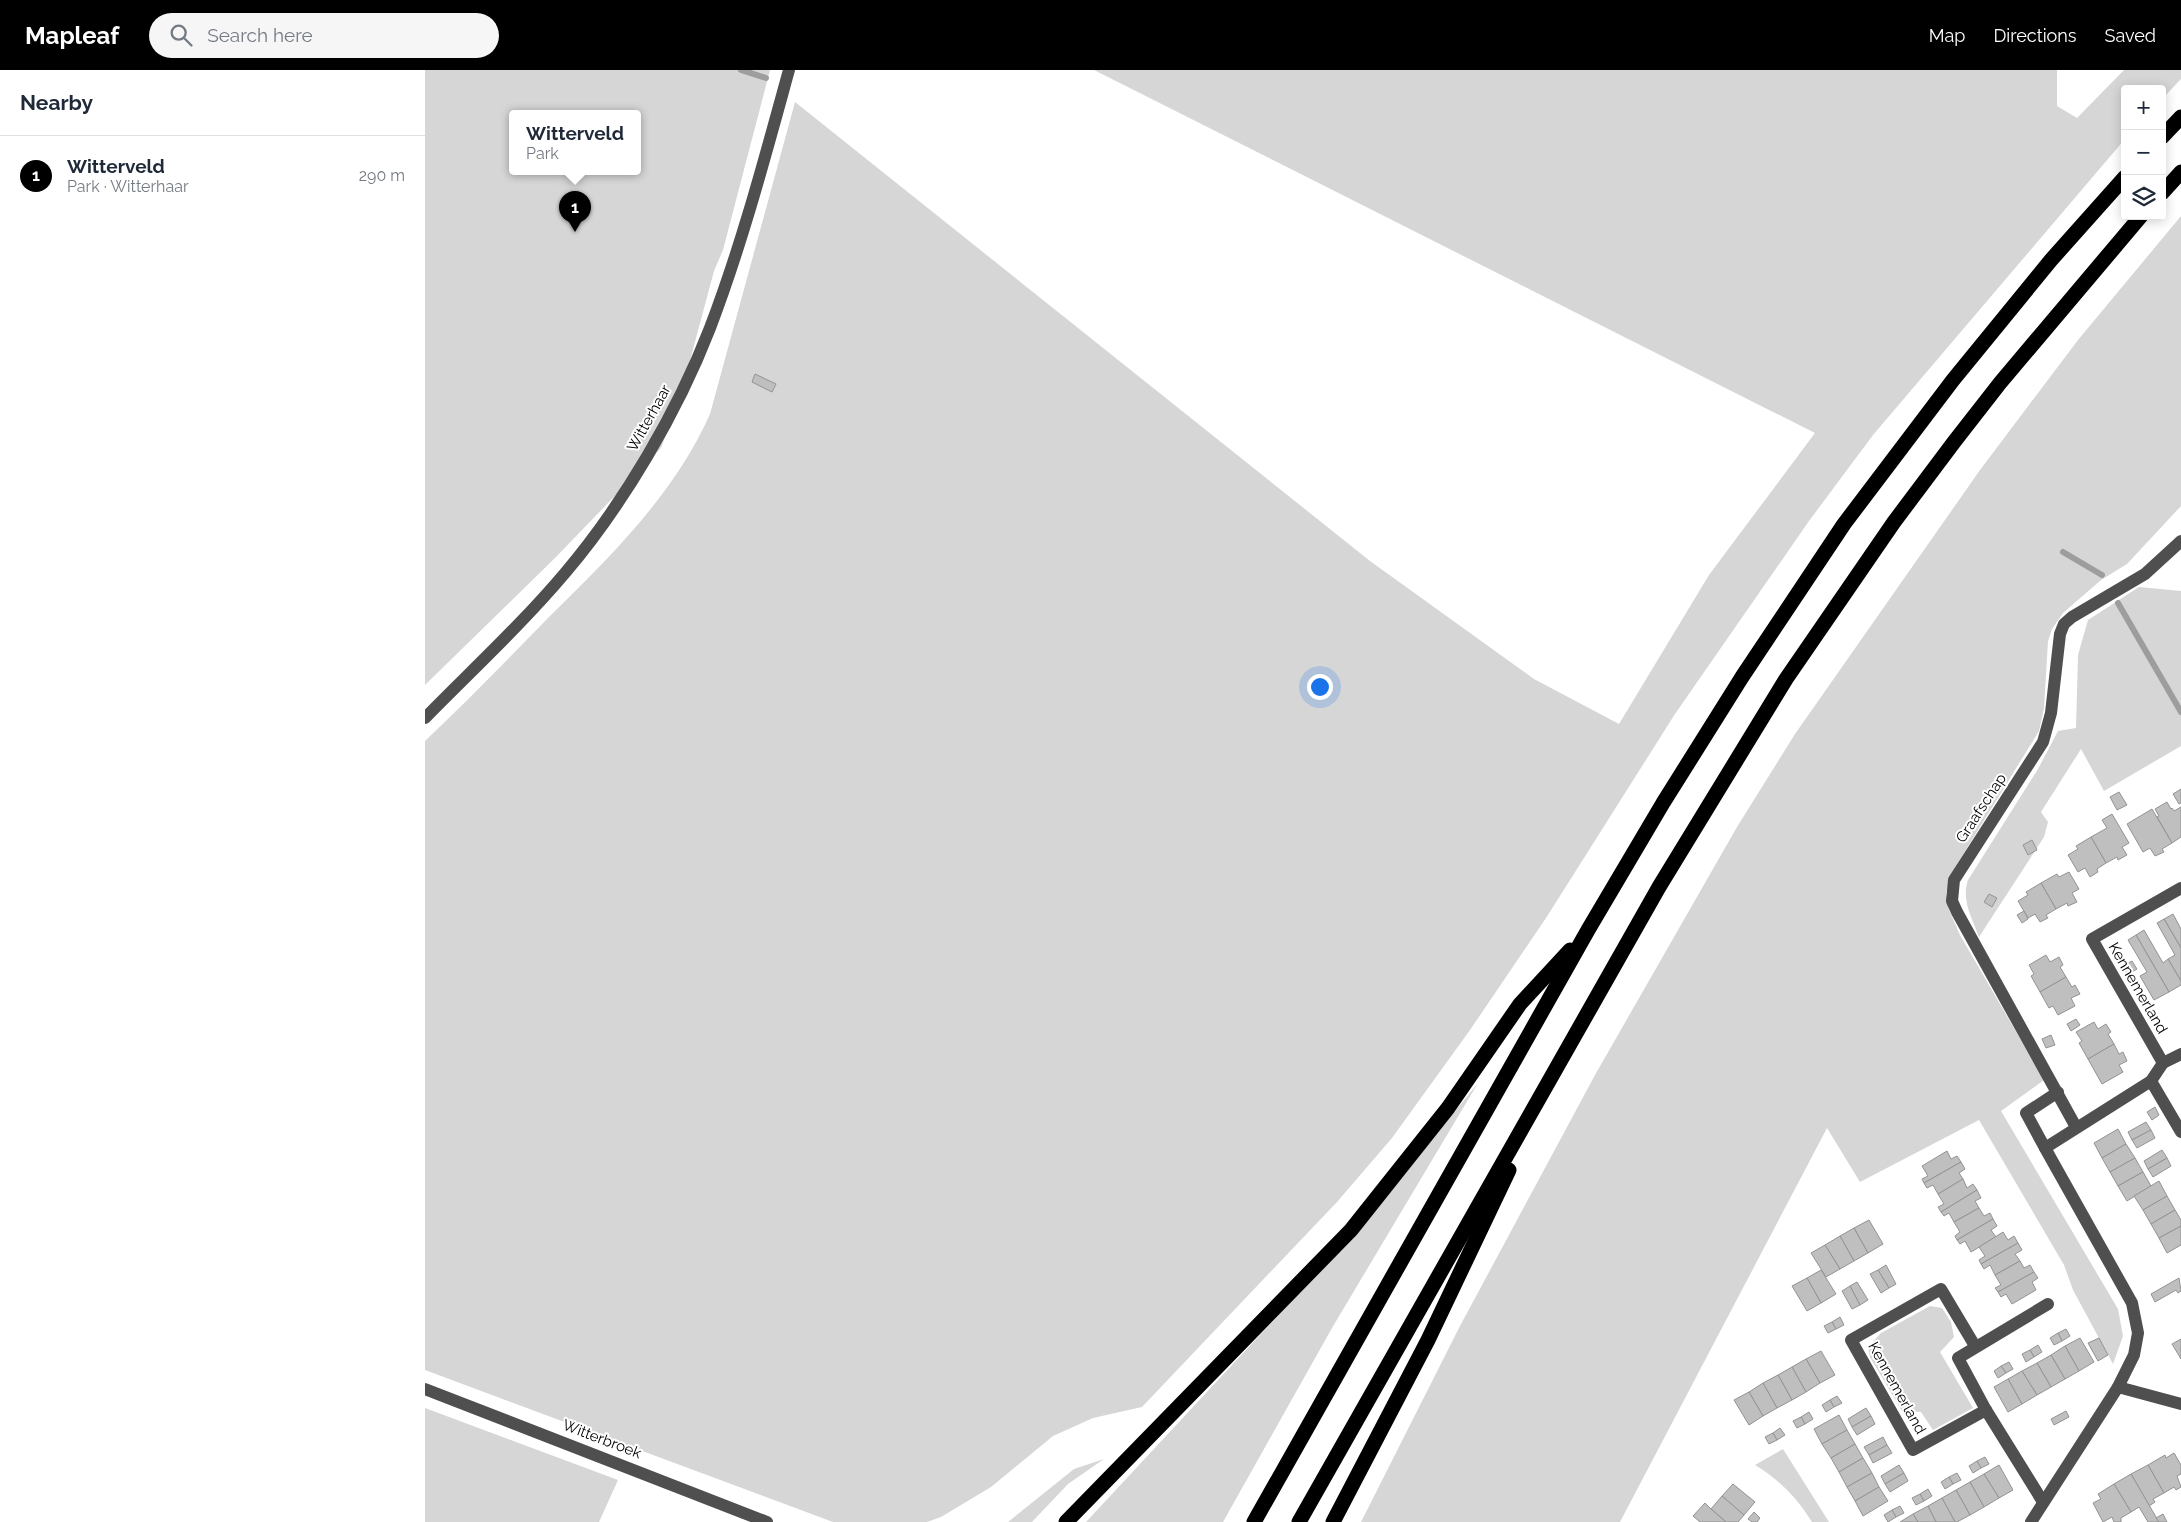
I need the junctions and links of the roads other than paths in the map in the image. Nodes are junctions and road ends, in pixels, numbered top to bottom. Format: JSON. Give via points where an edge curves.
{"nodes":[{"id":1,"x":789,"y":70,"type":"edge"},
{"id":2,"x":2181,"y":117,"type":"edge"},
{"id":3,"x":2166,"y":133,"type":"edge"},
{"id":4,"x":2181,"y":172,"type":"edge"},
{"id":5,"x":2121,"y":181,"type":"edge"},
{"id":6,"x":2166,"y":189,"type":"edge"},
{"id":7,"x":2138,"y":220,"type":"edge"},
{"id":8,"x":2181,"y":541,"type":"edge"},
{"id":9,"x":425,"y":718,"type":"edge"},
{"id":10,"x":2181,"y":888,"type":"edge"},
{"id":11,"x":1588,"y":930,"type":"junction"},
{"id":12,"x":1564,"y":1053,"type":"junction"},
{"id":13,"x":2181,"y":1054,"type":"edge"},
{"id":14,"x":2163,"y":1064,"type":"junction"},
{"id":15,"x":2151,"y":1081,"type":"junction"},
{"id":16,"x":2058,"y":1092,"type":"junction"},
{"id":17,"x":2076,"y":1126,"type":"junction"},
{"id":18,"x":2181,"y":1132,"type":"edge"},
{"id":19,"x":2045,"y":1148,"type":"junction"},
{"id":20,"x":2048,"y":1304,"type":"dead end"},
{"id":21,"x":1975,"y":1346,"type":"junction"},
{"id":22,"x":2118,"y":1387,"type":"junction"},
{"id":23,"x":425,"y":1389,"type":"edge"},
{"id":24,"x":2181,"y":1404,"type":"edge"},
{"id":25,"x":1986,"y":1410,"type":"junction"},
{"id":26,"x":2043,"y":1502,"type":"junction"},
{"id":27,"x":767,"y":1522,"type":"edge"},
{"id":28,"x":1066,"y":1522,"type":"edge"},
{"id":29,"x":1254,"y":1522,"type":"edge"},
{"id":30,"x":1299,"y":1522,"type":"edge"},
{"id":31,"x":1333,"y":1522,"type":"edge"},
{"id":32,"x":2031,"y":1522,"type":"edge"}],
"edges":[{"from":1,"to":9,"type":"street","name":"Witterhaar","via":[[751,207],[710,328],[658,437],[619,501],[567,572]]},
{"from":2,"to":3,"type":"highway"},
{"from":4,"to":6,"type":"highway"},
{"from":5,"to":11,"type":"highway","via":[[2051,260],[1953,380],[1844,524],[1663,803]]},
{"from":7,"to":12,"type":"highway","via":[[2000,383],[1889,530],[1786,680],[1724,779]]},
{"from":8,"to":16,"type":"street","name":"Graafschap","via":[[2145,574],[2064,624],[2058,642],[2051,714],[2043,742],[1954,880],[1952,901],[1957,912]]},
{"from":10,"to":14,"type":"street","name":"Kennemerland","via":[[2092,939]]},
{"from":11,"to":28,"type":"highway","via":[[1520,1004],[1448,1108],[1351,1230]]},
{"from":11,"to":29,"type":"highway"},
{"from":12,"to":30,"type":"highway"},
{"from":12,"to":31,"type":"highway","via":[[1428,1340]]},
{"from":13,"to":14,"type":"street"},
{"from":14,"to":15,"type":"street"},
{"from":15,"to":17,"type":"street"},
{"from":15,"to":18,"type":"street"},
{"from":16,"to":17,"type":"street","name":"Graafschap"},
{"from":16,"to":19,"type":"street","via":[[2026,1113]]},
{"from":17,"to":19,"type":"street"},
{"from":19,"to":22,"type":"street","via":[[2132,1302],[2138,1333],[2134,1355]]},
{"from":20,"to":21,"type":"street"},
{"from":21,"to":25,"type":"street","via":[[1958,1358]]},
{"from":21,"to":25,"type":"street","name":"Kennemerland","via":[[1941,1289],[1851,1340],[1913,1450]]},
{"from":22,"to":24,"type":"street"},
{"from":22,"to":26,"type":"street"},
{"from":23,"to":27,"type":"street","name":"Witterbroek"},
{"from":25,"to":26,"type":"street"},
{"from":26,"to":32,"type":"street"}]}
